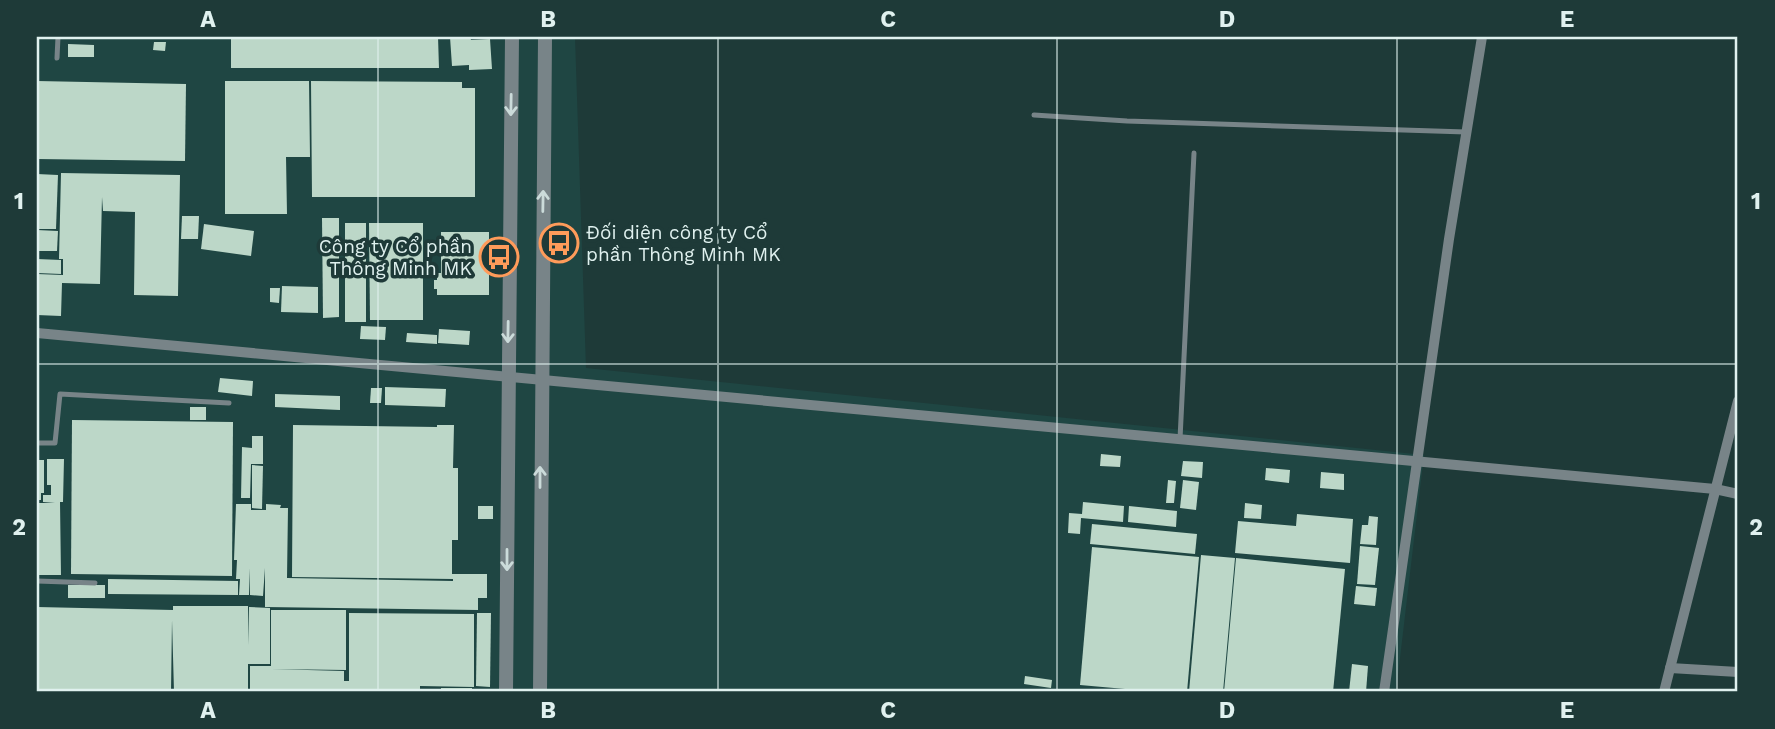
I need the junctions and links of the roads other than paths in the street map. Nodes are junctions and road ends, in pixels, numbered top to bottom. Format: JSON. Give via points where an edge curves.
{"nodes":[{"id":1,"x":58,"y":37,"type":"edge"},
{"id":2,"x":512,"y":37,"type":"edge"},
{"id":3,"x":545,"y":37,"type":"edge"},
{"id":4,"x":1482,"y":37,"type":"edge"},
{"id":5,"x":57,"y":58,"type":"dead end"},
{"id":6,"x":1034,"y":115,"type":"dead end"},
{"id":7,"x":1466,"y":132,"type":"junction"},
{"id":8,"x":1194,"y":153,"type":"dead end"},
{"id":9,"x":37,"y":332,"type":"edge"},
{"id":10,"x":508,"y":378,"type":"junction"},
{"id":11,"x":541,"y":380,"type":"junction"},
{"id":12,"x":1738,"y":401,"type":"edge"},
{"id":13,"x":229,"y":403,"type":"dead end"},
{"id":14,"x":1180,"y":439,"type":"junction"},
{"id":15,"x":37,"y":443,"type":"edge"},
{"id":16,"x":1417,"y":462,"type":"junction"},
{"id":17,"x":1715,"y":489,"type":"junction"},
{"id":18,"x":1738,"y":494,"type":"edge"},
{"id":19,"x":37,"y":581,"type":"edge"},
{"id":20,"x":95,"y":583,"type":"dead end"},
{"id":21,"x":1670,"y":668,"type":"junction"},
{"id":22,"x":1738,"y":672,"type":"edge"},
{"id":23,"x":506,"y":692,"type":"edge"},
{"id":24,"x":540,"y":692,"type":"edge"},
{"id":25,"x":1384,"y":692,"type":"edge"},
{"id":26,"x":1664,"y":692,"type":"edge"}],
"edges":[{"from":1,"to":5,"type":"lane"},
{"from":2,"to":10,"type":"street","one_way":true},
{"from":11,"to":3,"type":"street","one_way":true},
{"from":4,"to":7,"type":"street"},
{"from":6,"to":7,"type":"lane"},
{"from":7,"to":16,"type":"street"},
{"from":8,"to":14,"type":"lane"},
{"from":9,"to":10,"type":"street"},
{"from":10,"to":11,"type":"street"},
{"from":10,"to":23,"type":"street","one_way":true},
{"from":11,"to":14,"type":"street"},
{"from":24,"to":11,"type":"street","one_way":true},
{"from":12,"to":17,"type":"street"},
{"from":13,"to":15,"type":"lane","via":[[60,394],[55,443]]},
{"from":14,"to":16,"type":"street"},
{"from":16,"to":17,"type":"street"},
{"from":16,"to":25,"type":"street"},
{"from":17,"to":18,"type":"street"},
{"from":17,"to":21,"type":"street"},
{"from":19,"to":20,"type":"lane"},
{"from":21,"to":22,"type":"street"},
{"from":21,"to":26,"type":"street"}]}
